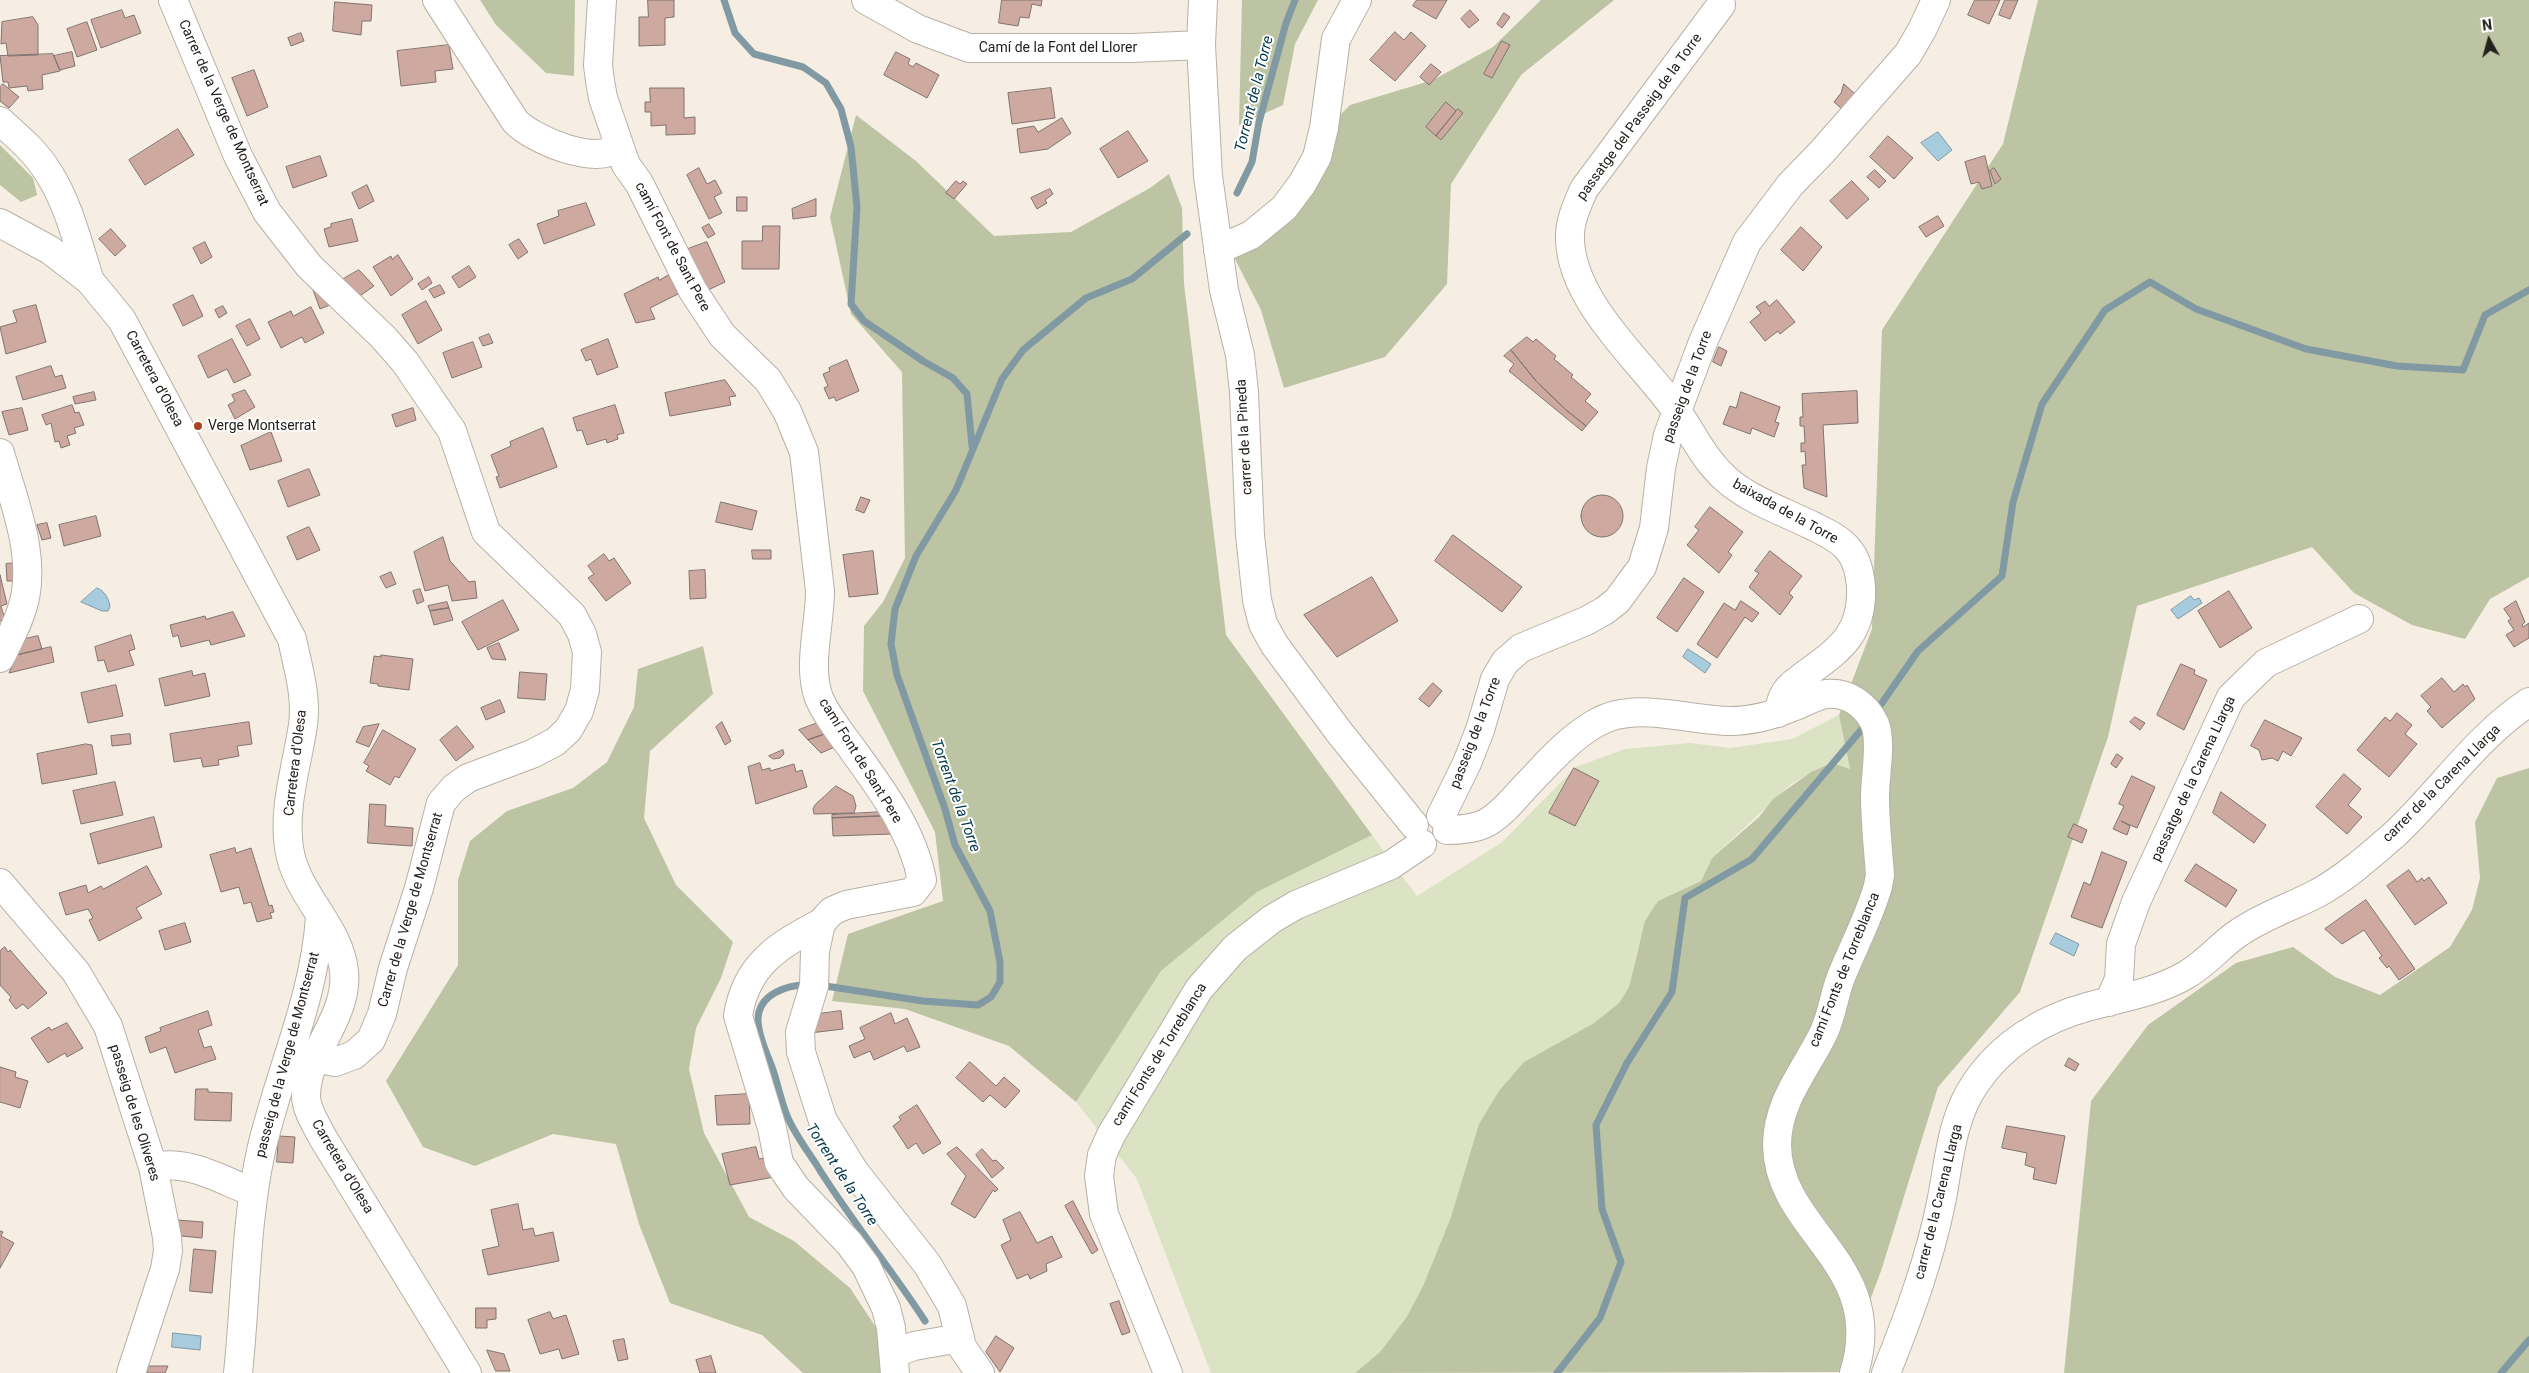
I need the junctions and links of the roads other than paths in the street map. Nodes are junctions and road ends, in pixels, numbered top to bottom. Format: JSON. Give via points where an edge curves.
{"nodes":[{"id":1,"x":173,"y":0,"type":"edge"},
{"id":2,"x":438,"y":0,"type":"edge"},
{"id":3,"x":602,"y":0,"type":"edge"},
{"id":4,"x":866,"y":0,"type":"edge"},
{"id":5,"x":1203,"y":0,"type":"edge"},
{"id":6,"x":1357,"y":0,"type":"edge"},
{"id":7,"x":1936,"y":0,"type":"edge"},
{"id":8,"x":1721,"y":5,"type":"dead end"},
{"id":9,"x":1201,"y":45,"type":"junction"},
{"id":10,"x":0,"y":121,"type":"edge"},
{"id":11,"x":618,"y":146,"type":"junction"},
{"id":12,"x":0,"y":223,"type":"edge"},
{"id":13,"x":1218,"y":250,"type":"junction"},
{"id":14,"x":90,"y":281,"type":"junction"},
{"id":15,"x":1676,"y":410,"type":"junction"},
{"id":16,"x":0,"y":453,"type":"edge"},
{"id":17,"x":2359,"y":619,"type":"dead end"},
{"id":18,"x":0,"y":658,"type":"edge"},
{"id":19,"x":2529,"y":702,"type":"edge"},
{"id":20,"x":1778,"y":713,"type":"junction"},
{"id":21,"x":1444,"y":823,"type":"junction"},
{"id":22,"x":1418,"y":835,"type":"junction"},
{"id":23,"x":0,"y":883,"type":"edge"},
{"id":24,"x":320,"y":916,"type":"junction"},
{"id":25,"x":821,"y":923,"type":"junction"},
{"id":26,"x":2109,"y":1002,"type":"junction"},
{"id":27,"x":316,"y":1058,"type":"junction"},
{"id":28,"x":153,"y":1167,"type":"junction"},
{"id":29,"x":253,"y":1192,"type":"junction"},
{"id":30,"x":960,"y":1338,"type":"junction"},
{"id":31,"x":895,"y":1363,"type":"edge"},
{"id":32,"x":130,"y":1373,"type":"edge"},
{"id":33,"x":238,"y":1373,"type":"edge"},
{"id":34,"x":468,"y":1373,"type":"edge"},
{"id":35,"x":980,"y":1373,"type":"edge"},
{"id":36,"x":1168,"y":1373,"type":"edge"},
{"id":37,"x":1854,"y":1373,"type":"edge"},
{"id":38,"x":1886,"y":1373,"type":"edge"}],
"edges":[{"from":1,"to":27,"type":"street","name":"Carrer de la Verge de Montserrat","via":[[238,156],[267,212],[308,266],[406,362],[452,431],[486,532],[572,615],[582,634],[586,652],[585,690],[568,730],[555,742],[532,754],[468,778],[441,803],[382,1014],[371,1040],[354,1055],[335,1062]]},
{"from":2,"to":11,"type":"street","via":[[515,121],[524,130],[590,154],[606,154]]},
{"from":3,"to":11,"type":"street","name":"camí Font de Sant Pere","via":[[598,65],[602,98]]},
{"from":4,"to":9,"type":"street","name":"Camí de la Font del Llorer","via":[[918,29],[969,48]]},
{"from":5,"to":9,"type":"street","name":"carrer de la Pineda"},
{"from":6,"to":13,"type":"street","via":[[1336,39],[1324,128],[1316,157],[1302,184],[1284,208],[1251,235]]},
{"from":7,"to":15,"type":"street","name":"passeig de la Torre","via":[[1908,54],[1790,185],[1747,242]]},
{"from":8,"to":15,"type":"street","name":"passatge del Passeig de la Torre","via":[[1584,190],[1572,221],[1572,255],[1587,293],[1635,362]]},
{"from":9,"to":13,"type":"street","name":"carrer de la Pineda","via":[[1208,176]]},
{"from":10,"to":14,"type":"street","via":[[47,170],[59,190]]},
{"from":11,"to":25,"type":"street","name":"camí Font de Sant Pere","via":[[692,291],[722,335],[768,380],[799,437],[804,452],[820,592],[813,669],[818,697],[883,791],[919,862],[922,880],[913,892],[846,905],[832,911]]},
{"from":12,"to":14,"type":"street","name":"Carretera d'Olesa","via":[[50,250]]},
{"from":13,"to":22,"type":"street","name":"carrer de la Pineda","via":[[1241,364],[1250,535],[1263,624],[1274,644]]},
{"from":14,"to":24,"type":"street","name":"Carretera d'Olesa","via":[[122,320],[292,639],[303,690],[304,724],[288,816],[289,850],[301,887]]},
{"from":15,"to":20,"type":"street","name":"baixada de la Torre","via":[[1699,449],[1729,482],[1835,538],[1849,549],[1858,568],[1861,600],[1854,631],[1839,650],[1785,693]]},
{"from":15,"to":21,"type":"street","name":"passeig de la Torre","via":[[1661,468],[1654,528],[1642,566],[1617,601],[1604,611],[1521,648],[1505,662],[1495,679],[1483,722]]},
{"from":16,"to":18,"type":"street","via":[[19,522],[27,584],[17,624]]},
{"from":17,"to":26,"type":"street","name":"passatge de la Carena Llarga","via":[[2266,663],[2230,697],[2136,902],[2121,944],[2119,979]]},
{"from":19,"to":26,"type":"street","name":"carrer de la Carena Llarga","via":[[2486,736],[2393,836],[2342,877],[2238,932],[2204,963],[2184,976],[2134,996]]},
{"from":20,"to":21,"type":"street","name":"camí Fonts de Torreblanca","via":[[1743,721],[1640,713],[1616,716],[1598,722],[1564,748],[1515,799],[1486,823],[1474,828]]},
{"from":20,"to":37,"type":"street","name":"camí Fonts de Torreblanca","via":[[1827,694],[1848,696],[1868,713],[1878,737],[1875,794],[1878,886],[1841,978],[1825,1030],[1788,1094],[1778,1129],[1780,1172],[1788,1192],[1844,1271],[1852,1290],[1860,1334]]},
{"from":21,"to":22,"type":"street","name":"camí Fonts de Torreblanca","via":[[1425,813]]},
{"from":22,"to":36,"type":"street","name":"camí Fonts de Torreblanca","via":[[1391,865],[1296,905],[1235,948],[1199,989],[1111,1135],[1102,1155],[1099,1176],[1104,1214]]},
{"from":23,"to":28,"type":"street","name":"passeig de les Oliveres","via":[[76,972],[97,1004],[108,1026]]},
{"from":24,"to":27,"type":"street","name":"Carretera d'Olesa","via":[[339,945],[344,973],[341,1003]]},
{"from":24,"to":29,"type":"street","name":"passeig de la Verge de Montserrat","via":[[315,964],[274,1098]]},
{"from":25,"to":30,"type":"street","via":[[814,975],[800,1032],[806,1072],[824,1121],[854,1171],[932,1271],[952,1306]]},
{"from":25,"to":31,"type":"street","name":"camí Font de Sant Pere","via":[[782,944],[763,959],[741,998],[738,1016],[780,1163],[796,1188],[859,1255],[886,1308]]},
{"from":26,"to":38,"type":"street","name":"carrer de la Carena Llarga","via":[[2042,1024],[1992,1061],[1973,1086],[1948,1154],[1941,1202],[1926,1260]]},
{"from":27,"to":34,"type":"street","name":"Carretera d'Olesa","via":[[308,1075],[306,1098],[312,1116]]},
{"from":28,"to":29,"type":"street","via":[[182,1165]]},
{"from":28,"to":32,"type":"street","name":"passeig de les Oliveres","via":[[168,1251]]},
{"from":29,"to":33,"type":"street","name":"passeig de la Verge de Montserrat"},
{"from":30,"to":31,"type":"street","via":[[914,1346]]},
{"from":30,"to":35,"type":"street","via":[[962,1348]]}]}
